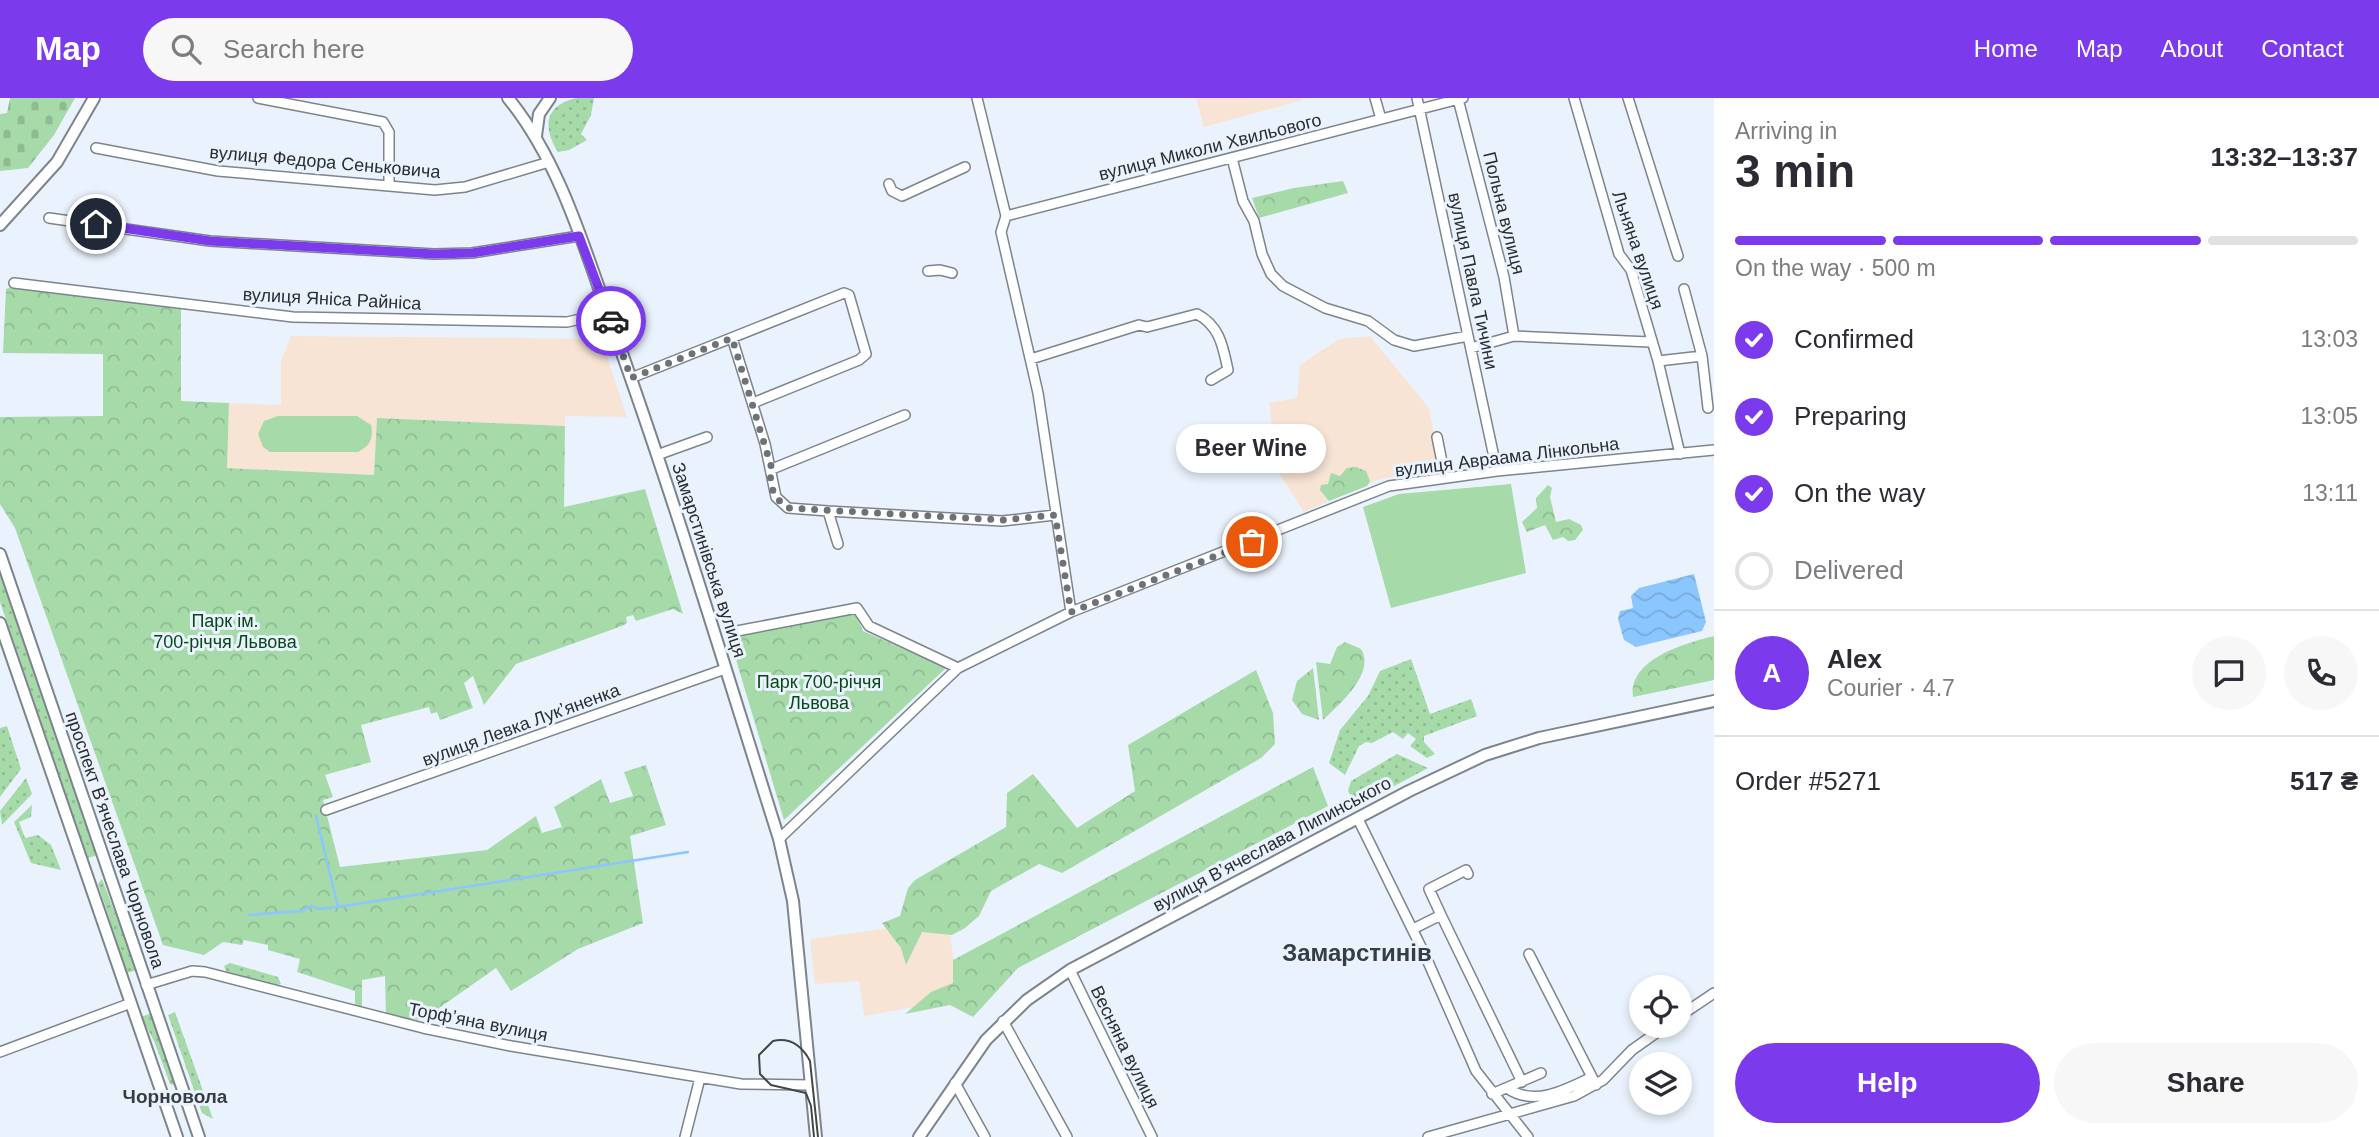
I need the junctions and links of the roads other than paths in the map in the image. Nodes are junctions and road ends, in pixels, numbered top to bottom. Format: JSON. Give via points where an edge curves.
{"nodes":[{"id":1,"x":94,"y":98,"type":"edge"},
{"id":2,"x":258,"y":98,"type":"edge"},
{"id":3,"x":508,"y":98,"type":"edge"},
{"id":4,"x":550,"y":98,"type":"edge"},
{"id":5,"x":977,"y":98,"type":"edge"},
{"id":6,"x":1375,"y":98,"type":"edge"},
{"id":7,"x":1417,"y":98,"type":"edge"},
{"id":8,"x":1574,"y":98,"type":"edge"},
{"id":9,"x":1628,"y":98,"type":"edge"},
{"id":10,"x":1461,"y":99,"type":"edge"},
{"id":11,"x":1420,"y":109,"type":"junction"},
{"id":12,"x":1381,"y":119,"type":"junction"},
{"id":13,"x":536,"y":136,"type":"junction"},
{"id":14,"x":96,"y":148,"type":"dead end"},
{"id":15,"x":1232,"y":158,"type":"junction"},
{"id":16,"x":549,"y":162,"type":"junction"},
{"id":17,"x":965,"y":167,"type":"dead end"},
{"id":18,"x":889,"y":184,"type":"dead end"},
{"id":19,"x":389,"y":185,"type":"junction"},
{"id":20,"x":1006,"y":216,"type":"junction"},
{"id":21,"x":49,"y":219,"type":"dead end"},
{"id":22,"x":3,"y":222,"type":"edge"},
{"id":23,"x":0,"y":232,"type":"edge"},
{"id":24,"x":579,"y":236,"type":"junction"},
{"id":25,"x":1678,"y":256,"type":"dead end"},
{"id":26,"x":928,"y":271,"type":"dead end"},
{"id":27,"x":953,"y":273,"type":"dead end"},
{"id":28,"x":14,"y":283,"type":"dead end"},
{"id":29,"x":1684,"y":289,"type":"dead end"},
{"id":30,"x":608,"y":313,"type":"junction"},
{"id":31,"x":1514,"y":336,"type":"junction"},
{"id":32,"x":1468,"y":337,"type":"junction"},
{"id":33,"x":732,"y":338,"type":"junction"},
{"id":34,"x":1650,"y":342,"type":"junction"},
{"id":35,"x":1471,"y":348,"type":"junction"},
{"id":36,"x":1702,"y":356,"type":"junction"},
{"id":37,"x":1031,"y":359,"type":"junction"},
{"id":38,"x":1658,"y":360,"type":"junction"},
{"id":39,"x":631,"y":378,"type":"junction"},
{"id":40,"x":1211,"y":380,"type":"dead end"},
{"id":41,"x":752,"y":403,"type":"junction"},
{"id":42,"x":1708,"y":408,"type":"dead end"},
{"id":43,"x":905,"y":415,"type":"dead end"},
{"id":44,"x":708,"y":438,"type":"dead end"},
{"id":45,"x":1437,"y":438,"type":"dead end"},
{"id":46,"x":1714,"y":450,"type":"edge"},
{"id":47,"x":1680,"y":454,"type":"junction"},
{"id":48,"x":657,"y":455,"type":"junction"},
{"id":49,"x":772,"y":469,"type":"junction"},
{"id":50,"x":1497,"y":471,"type":"junction"},
{"id":51,"x":1445,"y":477,"type":"junction"},
{"id":52,"x":828,"y":511,"type":"junction"},
{"id":53,"x":1055,"y":515,"type":"junction"},
{"id":54,"x":838,"y":544,"type":"dead end"},
{"id":55,"x":0,"y":554,"type":"edge"},
{"id":56,"x":1071,"y":612,"type":"junction"},
{"id":57,"x":0,"y":623,"type":"edge"},
{"id":58,"x":737,"y":631,"type":"dead end"},
{"id":59,"x":958,"y":668,"type":"junction"},
{"id":60,"x":725,"y":669,"type":"junction"},
{"id":61,"x":1714,"y":701,"type":"edge"},
{"id":62,"x":326,"y":810,"type":"dead end"},
{"id":63,"x":1358,"y":819,"type":"junction"},
{"id":64,"x":779,"y":839,"type":"junction"},
{"id":65,"x":1468,"y":873,"type":"dead end"},
{"id":66,"x":109,"y":877,"type":"junction"},
{"id":67,"x":1437,"y":880,"type":"dead end"},
{"id":68,"x":90,"y":881,"type":"junction"},
{"id":69,"x":1429,"y":889,"type":"junction"},
{"id":70,"x":1441,"y":915,"type":"junction"},
{"id":71,"x":1417,"y":927,"type":"dead end"},
{"id":72,"x":1529,"y":954,"type":"dead end"},
{"id":73,"x":1070,"y":970,"type":"junction"},
{"id":74,"x":146,"y":985,"type":"junction"},
{"id":75,"x":1714,"y":993,"type":"edge"},
{"id":76,"x":131,"y":1003,"type":"junction"},
{"id":77,"x":1692,"y":1008,"type":"edge"},
{"id":78,"x":1003,"y":1021,"type":"junction"},
{"id":79,"x":1648,"y":1038,"type":"edge"},
{"id":80,"x":0,"y":1052,"type":"edge"},
{"id":81,"x":1541,"y":1073,"type":"dead end"},
{"id":82,"x":700,"y":1078,"type":"junction"},
{"id":83,"x":1594,"y":1081,"type":"junction"},
{"id":84,"x":1522,"y":1082,"type":"junction"},
{"id":85,"x":955,"y":1083,"type":"junction"},
{"id":86,"x":810,"y":1085,"type":"junction"},
{"id":87,"x":1507,"y":1088,"type":"junction"},
{"id":88,"x":183,"y":1090,"type":"junction"},
{"id":89,"x":1492,"y":1094,"type":"junction"},
{"id":90,"x":163,"y":1096,"type":"junction"},
{"id":91,"x":1512,"y":1115,"type":"junction"},
{"id":92,"x":177,"y":1137,"type":"edge"},
{"id":93,"x":199,"y":1137,"type":"edge"},
{"id":94,"x":685,"y":1137,"type":"edge"},
{"id":95,"x":816,"y":1137,"type":"edge"},
{"id":96,"x":919,"y":1137,"type":"edge"},
{"id":97,"x":985,"y":1137,"type":"edge"},
{"id":98,"x":1068,"y":1137,"type":"edge"},
{"id":99,"x":1152,"y":1137,"type":"edge"},
{"id":100,"x":1428,"y":1137,"type":"edge"},
{"id":101,"x":1528,"y":1137,"type":"edge"}],
"edges":[{"from":1,"to":22,"type":"main road","via":[[57,162]]},
{"from":2,"to":19,"type":"street","via":[[383,122],[389,132]]},
{"from":3,"to":13,"type":"main road","name":"Замарстинівська вулиця"},
{"from":4,"to":13,"type":"main road","via":[[539,114]]},
{"from":5,"to":20,"type":"street"},
{"from":6,"to":12,"type":"street"},
{"from":7,"to":11,"type":"street","name":"вулиця Павла Тичини"},
{"from":8,"to":34,"type":"street","name":"Льняна вулиця"},
{"from":9,"to":25,"type":"street"},
{"from":10,"to":11,"type":"street","name":"вулиця Миколи Хвильового"},
{"from":10,"to":31,"type":"street","name":"Польна вулиця"},
{"from":11,"to":12,"type":"street","name":"вулиця Миколи Хвильового"},
{"from":11,"to":32,"type":"street","name":"вулиця Павла Тичини"},
{"from":12,"to":15,"type":"street","name":"вулиця Миколи Хвильового"},
{"from":13,"to":16,"type":"main road","name":"Замарстинівська вулиця"},
{"from":14,"to":19,"type":"street","name":"вулиця Федора Сеньковича","via":[[218,171]]},
{"from":15,"to":20,"type":"street","name":"вулиця Миколи Хвильового"},
{"from":15,"to":32,"type":"street","via":[[1262,254],[1283,286],[1415,346]]},
{"from":16,"to":19,"type":"street","name":"вулиця Федора Сеньковича","via":[[465,187],[435,190]]},
{"from":16,"to":24,"type":"main road","name":"Замарстинівська вулиця"},
{"from":17,"to":18,"type":"street","via":[[902,196]]},
{"from":20,"to":37,"type":"street","via":[[1001,232]]},
{"from":21,"to":24,"type":"street","via":[[210,241],[434,254],[472,253]]},
{"from":22,"to":23,"type":"main road"},
{"from":24,"to":30,"type":"main road","name":"Замарстинівська вулиця"},
{"from":26,"to":27,"type":"street"},
{"from":28,"to":30,"type":"street","name":"вулиця Яніса Райніса","via":[[293,317],[567,322]]},
{"from":29,"to":36,"type":"street"},
{"from":30,"to":39,"type":"main road","name":"Замарстинівська вулиця"},
{"from":31,"to":34,"type":"street"},
{"from":31,"to":35,"type":"street"},
{"from":32,"to":35,"type":"street","name":"вулиця Павла Тичини"},
{"from":33,"to":39,"type":"street"},
{"from":33,"to":41,"type":"street"},
{"from":33,"to":41,"type":"street","via":[[844,293],[849,295],[866,354]]},
{"from":34,"to":38,"type":"street","name":"Льняна вулиця"},
{"from":35,"to":50,"type":"street","name":"вулиця Павла Тичини"},
{"from":36,"to":38,"type":"street"},
{"from":36,"to":42,"type":"street"},
{"from":37,"to":40,"type":"street","via":[[1139,325],[1197,314],[1209,320],[1221,338],[1226,359],[1228,370]]},
{"from":37,"to":53,"type":"street"},
{"from":38,"to":47,"type":"street","name":"Льняна вулиця"},
{"from":39,"to":48,"type":"main road","name":"Замарстинівська вулиця"},
{"from":41,"to":49,"type":"street"},
{"from":43,"to":49,"type":"street"},
{"from":44,"to":48,"type":"street"},
{"from":45,"to":51,"type":"street"},
{"from":46,"to":47,"type":"street","name":"вулиця Авраама Лінкольна"},
{"from":47,"to":50,"type":"street","name":"вулиця Авраама Лінкольна"},
{"from":48,"to":60,"type":"main road","name":"Замарстинівська вулиця"},
{"from":49,"to":52,"type":"street","via":[[770,478],[780,503],[788,508]]},
{"from":50,"to":51,"type":"street","name":"вулиця Авраама Лінкольна"},
{"from":51,"to":56,"type":"street","name":"вулиця Авраама Лінкольна","via":[[1389,486]]},
{"from":52,"to":53,"type":"street","via":[[1002,520]]},
{"from":52,"to":54,"type":"street"},
{"from":53,"to":56,"type":"street"},
{"from":55,"to":66,"type":"main road","name":"проспект Вʼячеслава Чорновола"},
{"from":56,"to":59,"type":"street","name":"вулиця Авраама Лінкольна"},
{"from":57,"to":68,"type":"main road","name":"проспект Вʼячеслава Чорновола"},
{"from":58,"to":59,"type":"street","via":[[857,608],[869,626]]},
{"from":59,"to":64,"type":"street","name":"вулиця Авраама Лінкольна"},
{"from":60,"to":62,"type":"street","name":"вулиця Левка Лукʼяненка"},
{"from":60,"to":64,"type":"main road","name":"Замарстинівська вулиця"},
{"from":61,"to":63,"type":"main road","name":"вулиця Вʼячеслава Липинського","via":[[1539,738],[1485,755]]},
{"from":63,"to":73,"type":"main road","name":"вулиця Вʼячеслава Липинського"},
{"from":63,"to":89,"type":"street","via":[[1476,1071]]},
{"from":64,"to":86,"type":"main road","name":"Замарстинівська вулиця","via":[[793,901]]},
{"from":65,"to":69,"type":"street","via":[[1466,870]]},
{"from":66,"to":68,"type":"main road"},
{"from":66,"to":74,"type":"main road","name":"проспект Вʼячеслава Чорновола"},
{"from":67,"to":69,"type":"street","via":[[1427,885]]},
{"from":68,"to":76,"type":"main road","name":"проспект Вʼячеслава Чорновола"},
{"from":69,"to":70,"type":"street"},
{"from":70,"to":71,"type":"street"},
{"from":70,"to":84,"type":"street"},
{"from":72,"to":83,"type":"street"},
{"from":73,"to":78,"type":"main road","name":"вулиця Вʼячеслава Липинського"},
{"from":73,"to":99,"type":"street","name":"Весняна вулиця"},
{"from":74,"to":82,"type":"street","name":"Торфʼяна вулиця","via":[[192,971],[205,972],[423,1028]]},
{"from":74,"to":88,"type":"main road","name":"проспект Вʼячеслава Чорновола"},
{"from":75,"to":77,"type":"street"},
{"from":76,"to":80,"type":"street"},
{"from":76,"to":90,"type":"main road","name":"проспект Вʼячеслава Чорновола"},
{"from":78,"to":85,"type":"main road","name":"вулиця Вʼячеслава Липинського"},
{"from":78,"to":98,"type":"street"},
{"from":79,"to":83,"type":"street"},
{"from":81,"to":84,"type":"street"},
{"from":82,"to":86,"type":"street","name":"Торфʼяна вулиця"},
{"from":82,"to":94,"type":"street"},
{"from":83,"to":87,"type":"street","via":[[1530,1098]]},
{"from":83,"to":91,"type":"street","via":[[1574,1096]]},
{"from":84,"to":87,"type":"street"},
{"from":85,"to":96,"type":"main road","name":"вулиця Вʼячеслава Липинського"},
{"from":85,"to":97,"type":"street"},
{"from":86,"to":95,"type":"main road","name":"Замарстинівська вулиця"},
{"from":87,"to":89,"type":"street"},
{"from":88,"to":90,"type":"main road"},
{"from":88,"to":93,"type":"main road","name":"проспект Вʼячеслава Чорновола"},
{"from":89,"to":91,"type":"street"},
{"from":90,"to":92,"type":"main road","name":"проспект Вʼячеслава Чорновола"},
{"from":91,"to":100,"type":"street"},
{"from":91,"to":101,"type":"street"}]}
